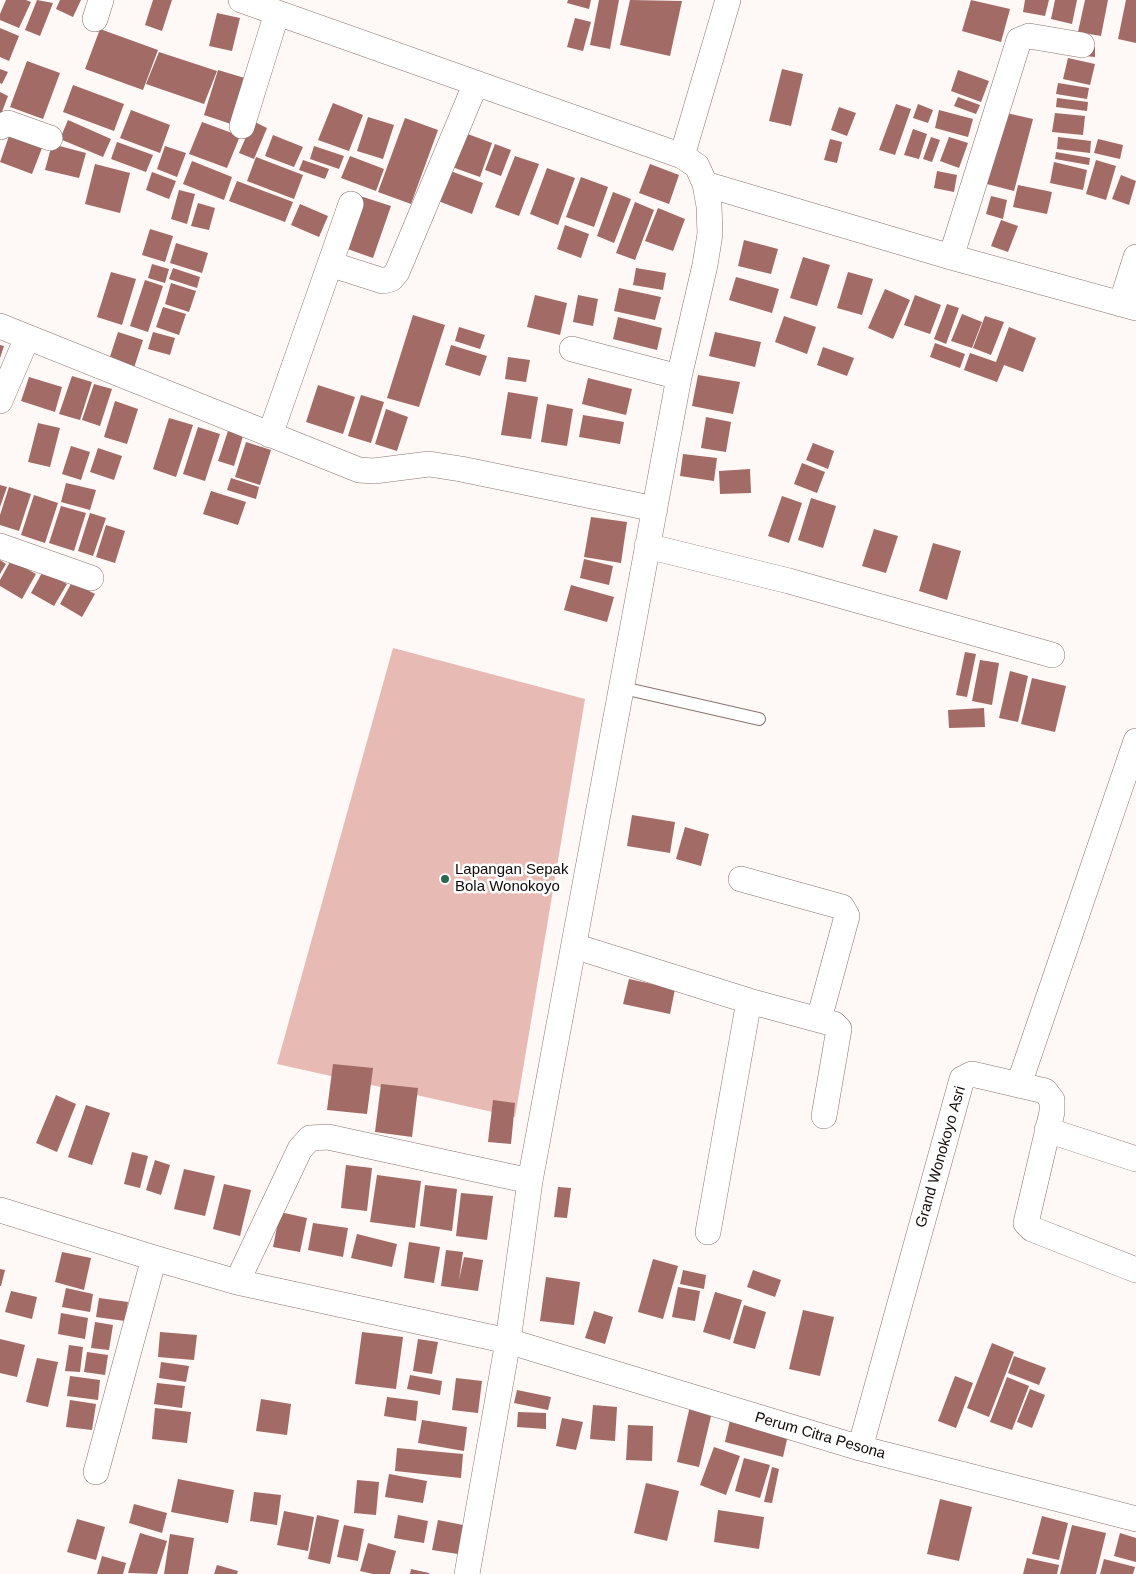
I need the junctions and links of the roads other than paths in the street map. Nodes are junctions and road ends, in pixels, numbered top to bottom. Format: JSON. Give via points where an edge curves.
{"nodes":[{"id":1,"x":241,"y":0,"type":"edge"},
{"id":2,"x":728,"y":0,"type":"edge"},
{"id":3,"x":277,"y":13,"type":"junction"},
{"id":4,"x":1082,"y":45,"type":"dead end"},
{"id":5,"x":476,"y":83,"type":"junction"},
{"id":6,"x":242,"y":126,"type":"dead end"},
{"id":7,"x":0,"y":127,"type":"edge"},
{"id":8,"x":50,"y":138,"type":"dead end"},
{"id":9,"x":682,"y":156,"type":"junction"},
{"id":10,"x":705,"y":184,"type":"junction"},
{"id":11,"x":351,"y":204,"type":"dead end"},
{"id":12,"x":952,"y":257,"type":"junction"},
{"id":13,"x":1136,"y":257,"type":"edge"},
{"id":14,"x":330,"y":264,"type":"junction"},
{"id":15,"x":1129,"y":306,"type":"edge"},
{"id":16,"x":14,"y":332,"type":"edge"},
{"id":17,"x":572,"y":350,"type":"dead end"},
{"id":18,"x":679,"y":377,"type":"junction"},
{"id":19,"x":0,"y":401,"type":"edge"},
{"id":20,"x":270,"y":435,"type":"junction"},
{"id":21,"x":655,"y":509,"type":"junction"},
{"id":22,"x":0,"y":546,"type":"edge"},
{"id":23,"x":647,"y":546,"type":"junction"},
{"id":24,"x":91,"y":578,"type":"dead end"},
{"id":25,"x":1052,"y":655,"type":"dead end"},
{"id":26,"x":623,"y":688,"type":"junction"},
{"id":27,"x":759,"y":720,"type":"dead end"},
{"id":28,"x":1136,"y":741,"type":"edge"},
{"id":29,"x":741,"y":879,"type":"dead end"},
{"id":30,"x":574,"y":946,"type":"junction"},
{"id":31,"x":748,"y":1001,"type":"junction"},
{"id":32,"x":819,"y":1018,"type":"junction"},
{"id":33,"x":1019,"y":1084,"type":"junction"},
{"id":34,"x":824,"y":1116,"type":"dead end"},
{"id":35,"x":1048,"y":1130,"type":"junction"},
{"id":36,"x":1136,"y":1159,"type":"edge"},
{"id":37,"x":530,"y":1181,"type":"junction"},
{"id":38,"x":0,"y":1210,"type":"edge"},
{"id":39,"x":708,"y":1232,"type":"dead end"},
{"id":40,"x":154,"y":1258,"type":"junction"},
{"id":41,"x":1136,"y":1270,"type":"edge"},
{"id":42,"x":237,"y":1282,"type":"junction"},
{"id":43,"x":508,"y":1341,"type":"junction"},
{"id":44,"x":860,"y":1448,"type":"junction"},
{"id":45,"x":96,"y":1472,"type":"dead end"},
{"id":46,"x":1136,"y":1518,"type":"edge"},
{"id":47,"x":466,"y":1574,"type":"edge"}],
"edges":[{"from":1,"to":3,"type":"street"},
{"from":2,"to":9,"type":"street"},
{"from":3,"to":5,"type":"street"},
{"from":3,"to":6,"type":"street"},
{"from":4,"to":12,"type":"street","via":[[1029,36],[1019,40]]},
{"from":5,"to":9,"type":"street"},
{"from":5,"to":14,"type":"street","via":[[397,272],[391,279],[383,281]]},
{"from":7,"to":8,"type":"street","via":[[8,124]]},
{"from":9,"to":10,"type":"street","via":[[697,166]]},
{"from":10,"to":12,"type":"street"},
{"from":10,"to":18,"type":"street","via":[[710,234]]},
{"from":11,"to":14,"type":"street"},
{"from":12,"to":15,"type":"street"},
{"from":13,"to":15,"type":"street"},
{"from":14,"to":20,"type":"street"},
{"from":16,"to":19,"type":"street"},
{"from":16,"to":20,"type":"street"},
{"from":17,"to":18,"type":"street"},
{"from":18,"to":21,"type":"street"},
{"from":20,"to":21,"type":"street","via":[[359,470],[437,465]]},
{"from":21,"to":23,"type":"street"},
{"from":22,"to":24,"type":"street"},
{"from":23,"to":25,"type":"street","via":[[789,581]]},
{"from":23,"to":26,"type":"street"},
{"from":26,"to":27,"type":"lane"},
{"from":26,"to":30,"type":"street"},
{"from":28,"to":33,"type":"street"},
{"from":29,"to":32,"type":"street","via":[[842,907],[848,916]]},
{"from":30,"to":31,"type":"street"},
{"from":30,"to":37,"type":"street"},
{"from":31,"to":32,"type":"street"},
{"from":31,"to":39,"type":"street"},
{"from":32,"to":34,"type":"street","via":[[834,1024],[839,1030]]},
{"from":33,"to":35,"type":"street","name":"Grand Wonokoyo Asri","via":[[1045,1091],[1052,1100]]},
{"from":33,"to":44,"type":"street","name":"Grand Wonokoyo Asri","via":[[972,1074],[962,1079]]},
{"from":35,"to":36,"type":"street"},
{"from":35,"to":41,"type":"street","name":"Grand Wonokoyo Asri","via":[[1026,1222],[1032,1229]]},
{"from":37,"to":42,"type":"street","via":[[328,1137],[310,1138],[300,1149]]},
{"from":37,"to":43,"type":"street"},
{"from":38,"to":40,"type":"street","name":"Perum Citra Pesona"},
{"from":40,"to":42,"type":"street","name":"Perum Citra Pesona"},
{"from":40,"to":45,"type":"street"},
{"from":42,"to":43,"type":"street","name":"Perum Citra Pesona"},
{"from":43,"to":44,"type":"street","name":"Perum Citra Pesona"},
{"from":43,"to":47,"type":"street"},
{"from":44,"to":46,"type":"street","name":"Perum Citra Pesona"}]}
